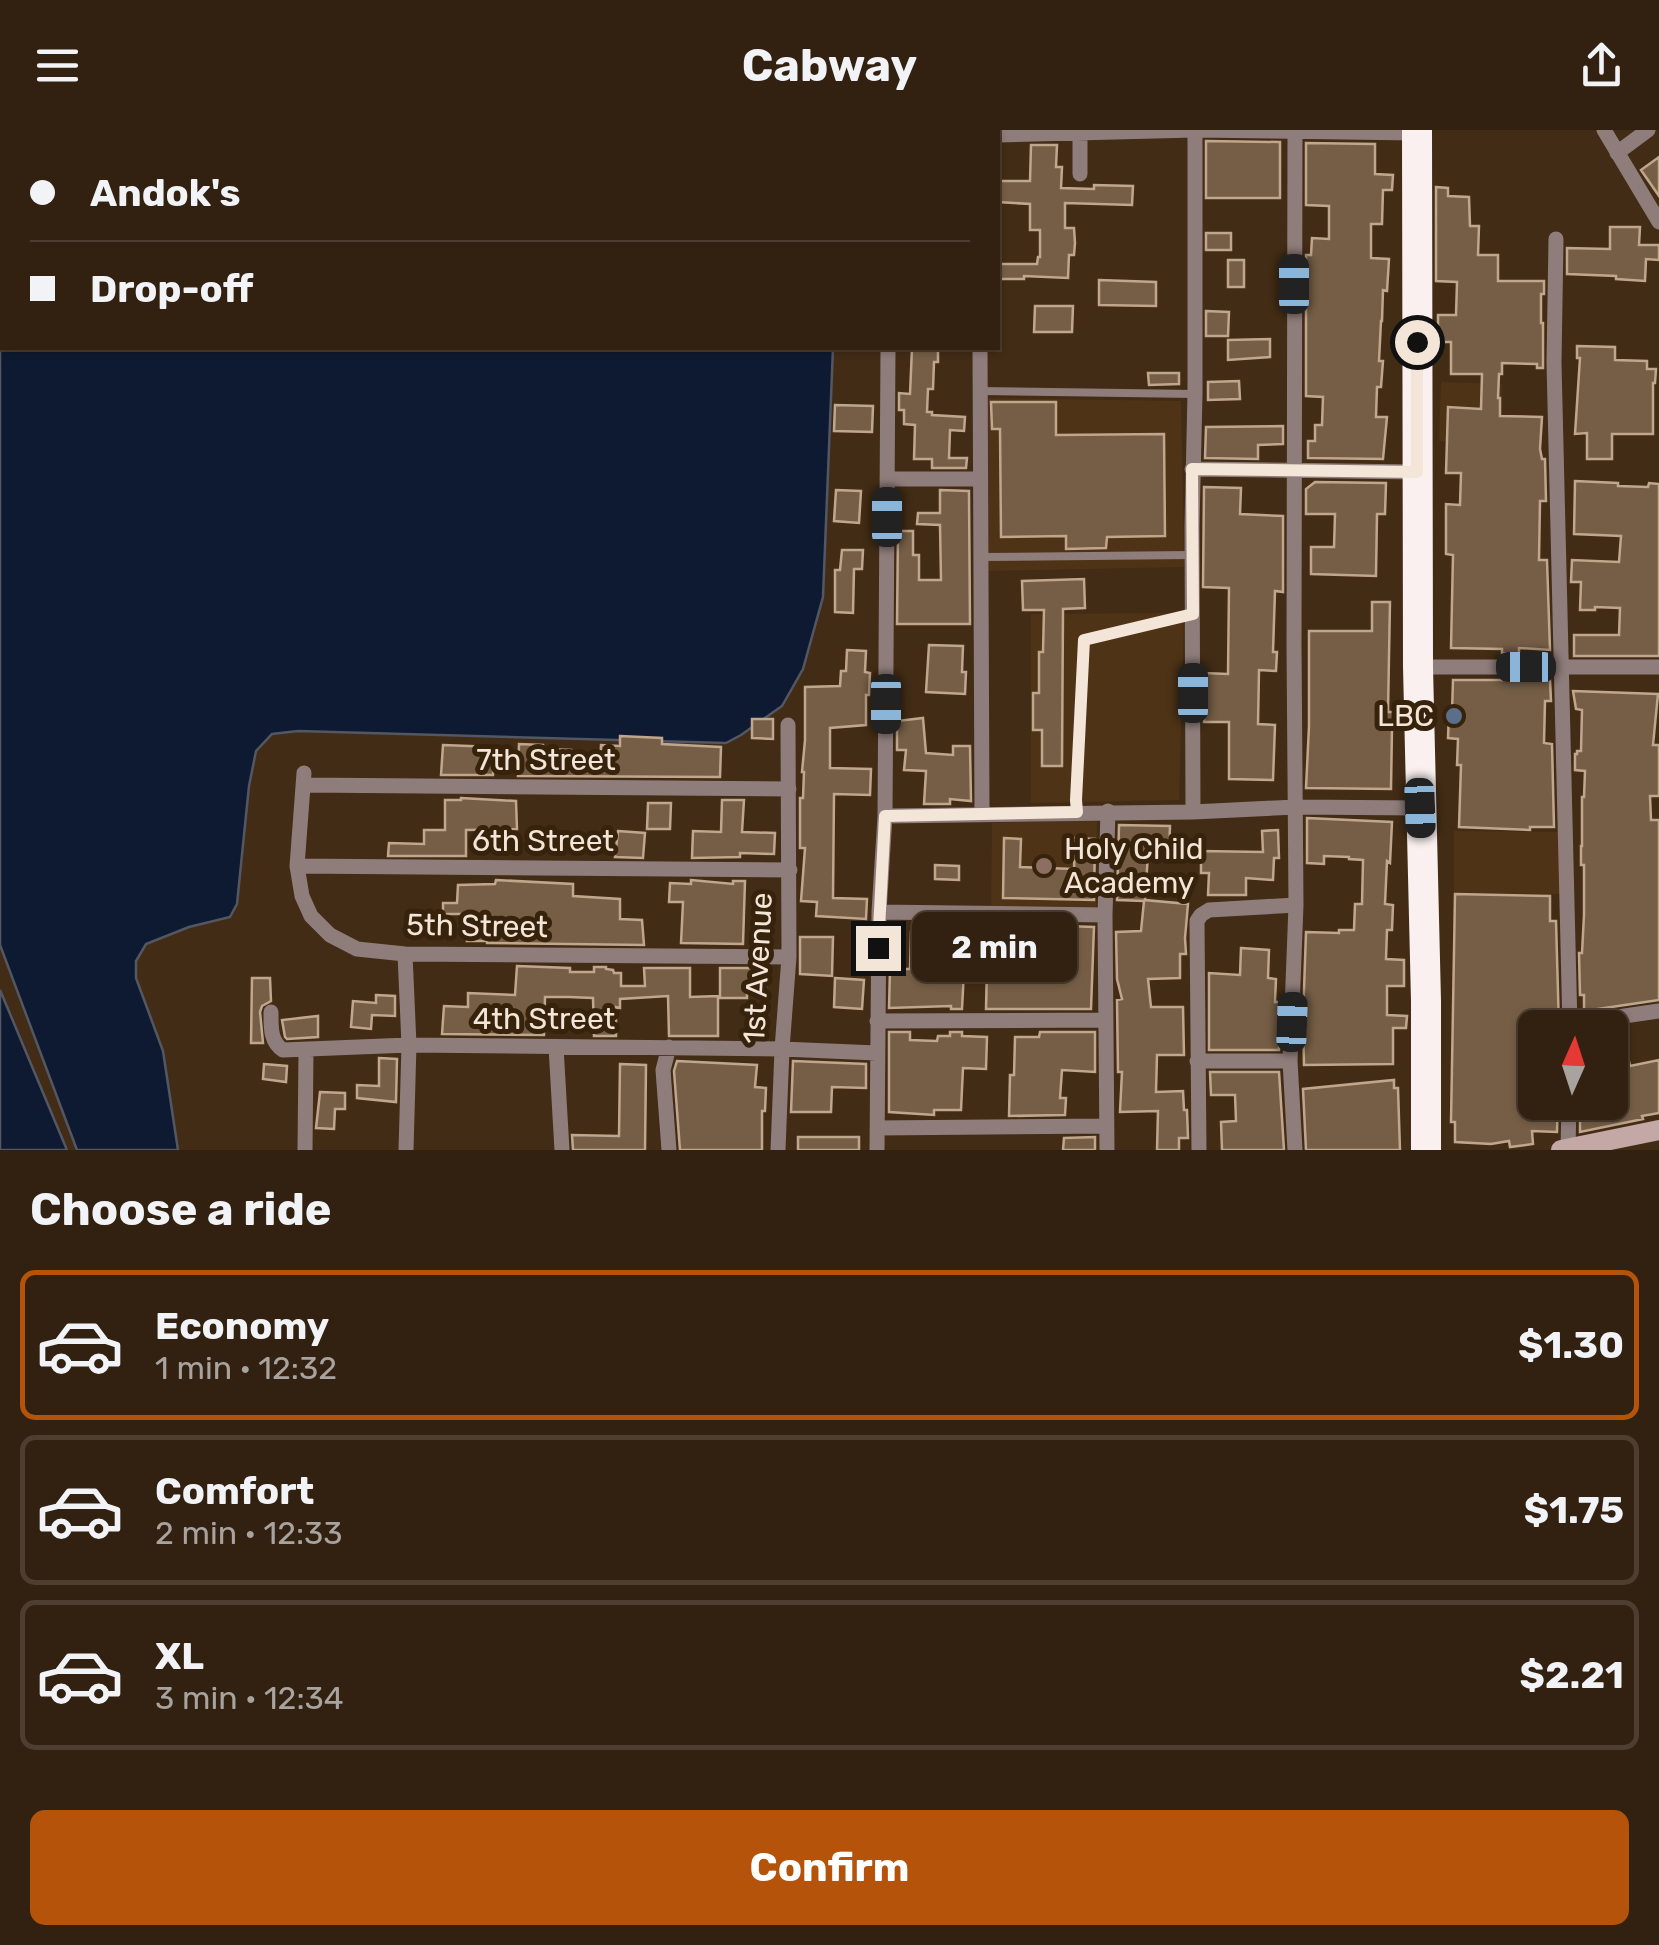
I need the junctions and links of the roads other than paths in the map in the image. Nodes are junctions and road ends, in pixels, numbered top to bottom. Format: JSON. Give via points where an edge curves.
{"nodes":[{"id":1,"x":1195,"y":130,"type":"edge"},
{"id":2,"x":1604,"y":130,"type":"edge"},
{"id":3,"x":1648,"y":130,"type":"edge"},
{"id":4,"x":1417,"y":131,"type":"edge"},
{"id":5,"x":1295,"y":132,"type":"edge"},
{"id":6,"x":1080,"y":134,"type":"junction"},
{"id":7,"x":1000,"y":135,"type":"edge"},
{"id":8,"x":1617,"y":153,"type":"junction"},
{"id":9,"x":1080,"y":174,"type":"dead end"},
{"id":10,"x":1659,"y":222,"type":"edge"},
{"id":11,"x":1556,"y":240,"type":"dead end"},
{"id":12,"x":888,"y":350,"type":"edge"},
{"id":13,"x":980,"y":350,"type":"edge"},
{"id":14,"x":979,"y":391,"type":"junction"},
{"id":15,"x":1194,"y":394,"type":"junction"},
{"id":16,"x":1192,"y":469,"type":"junction"},
{"id":17,"x":1294,"y":470,"type":"junction"},
{"id":18,"x":1417,"y":472,"type":"junction"},
{"id":19,"x":979,"y":479,"type":"junction"},
{"id":20,"x":887,"y":480,"type":"junction"},
{"id":21,"x":1193,"y":554,"type":"junction"},
{"id":22,"x":980,"y":556,"type":"junction"},
{"id":23,"x":1193,"y":614,"type":"junction"},
{"id":24,"x":1418,"y":667,"type":"junction"},
{"id":25,"x":1563,"y":667,"type":"junction"},
{"id":26,"x":1659,"y":667,"type":"edge"},
{"id":27,"x":788,"y":725,"type":"dead end"},
{"id":28,"x":304,"y":779,"type":"joint"},
{"id":29,"x":790,"y":789,"type":"junction"},
{"id":30,"x":1294,"y":807,"type":"junction"},
{"id":31,"x":1420,"y":808,"type":"junction"},
{"id":32,"x":1108,"y":811,"type":"junction"},
{"id":33,"x":1077,"y":812,"type":"junction"},
{"id":34,"x":1193,"y":812,"type":"junction"},
{"id":35,"x":982,"y":813,"type":"junction"},
{"id":36,"x":885,"y":816,"type":"junction"},
{"id":37,"x":297,"y":866,"type":"junction"},
{"id":38,"x":790,"y":870,"type":"junction"},
{"id":39,"x":1296,"y":905,"type":"junction"},
{"id":40,"x":878,"y":912,"type":"junction"},
{"id":41,"x":1105,"y":915,"type":"junction"},
{"id":42,"x":405,"y":954,"type":"junction"},
{"id":43,"x":789,"y":956,"type":"junction"},
{"id":44,"x":1570,"y":1010,"type":"edge"},
{"id":45,"x":1659,"y":1011,"type":"edge"},
{"id":46,"x":271,"y":1012,"type":"dead end"},
{"id":47,"x":1628,"y":1016,"type":"edge"},
{"id":48,"x":1106,"y":1020,"type":"junction"},
{"id":49,"x":877,"y":1021,"type":"junction"},
{"id":50,"x":409,"y":1045,"type":"junction"},
{"id":51,"x":556,"y":1047,"type":"junction"},
{"id":52,"x":668,"y":1047,"type":"junction"},
{"id":53,"x":782,"y":1048,"type":"junction"},
{"id":54,"x":306,"y":1050,"type":"junction"},
{"id":55,"x":877,"y":1053,"type":"junction"},
{"id":56,"x":1290,"y":1060,"type":"junction"},
{"id":57,"x":1197,"y":1061,"type":"junction"},
{"id":58,"x":1569,"y":1120,"type":"edge"},
{"id":59,"x":1107,"y":1126,"type":"junction"},
{"id":60,"x":877,"y":1128,"type":"junction"},
{"id":61,"x":1659,"y":1130,"type":"edge"},
{"id":62,"x":1568,"y":1149,"type":"edge"},
{"id":63,"x":305,"y":1150,"type":"edge"},
{"id":64,"x":406,"y":1150,"type":"edge"},
{"id":65,"x":562,"y":1150,"type":"edge"},
{"id":66,"x":670,"y":1150,"type":"edge"},
{"id":67,"x":778,"y":1150,"type":"edge"},
{"id":68,"x":877,"y":1150,"type":"edge"},
{"id":69,"x":1107,"y":1150,"type":"edge"},
{"id":70,"x":1198,"y":1150,"type":"edge"},
{"id":71,"x":1295,"y":1150,"type":"edge"},
{"id":72,"x":1426,"y":1150,"type":"edge"},
{"id":73,"x":1560,"y":1150,"type":"edge"}],
"edges":[{"from":1,"to":5,"type":"street"},
{"from":1,"to":6,"type":"street"},
{"from":1,"to":15,"type":"street"},
{"from":2,"to":8,"type":"street"},
{"from":3,"to":8,"type":"street"},
{"from":4,"to":5,"type":"street"},
{"from":4,"to":18,"type":"highway"},
{"from":5,"to":17,"type":"street"},
{"from":6,"to":7,"type":"street"},
{"from":6,"to":9,"type":"street"},
{"from":8,"to":10,"type":"street"},
{"from":11,"to":25,"type":"street"},
{"from":12,"to":20,"type":"street"},
{"from":13,"to":14,"type":"street"},
{"from":14,"to":15,"type":"lane"},
{"from":14,"to":19,"type":"street"},
{"from":15,"to":16,"type":"street"},
{"from":16,"to":17,"type":"street"},
{"from":16,"to":21,"type":"street"},
{"from":17,"to":18,"type":"street"},
{"from":17,"to":30,"type":"street"},
{"from":18,"to":24,"type":"highway"},
{"from":19,"to":20,"type":"street"},
{"from":19,"to":22,"type":"street"},
{"from":20,"to":36,"type":"street"},
{"from":21,"to":22,"type":"lane"},
{"from":21,"to":23,"type":"street"},
{"from":22,"to":35,"type":"street"},
{"from":23,"to":33,"type":"lane","via":[[1084,640]]},
{"from":23,"to":34,"type":"street"},
{"from":24,"to":25,"type":"street"},
{"from":24,"to":31,"type":"highway"},
{"from":25,"to":26,"type":"street"},
{"from":25,"to":44,"type":"street"},
{"from":27,"to":29,"type":"street","name":"1st Avenue"},
{"from":28,"to":29,"type":"street","name":"7th Street"},
{"from":28,"to":37,"type":"street","name":"5th Street"},
{"from":29,"to":38,"type":"street","name":"1st Avenue"},
{"from":30,"to":31,"type":"street"},
{"from":30,"to":34,"type":"street"},
{"from":30,"to":39,"type":"street"},
{"from":31,"to":72,"type":"highway"},
{"from":32,"to":33,"type":"street"},
{"from":32,"to":34,"type":"street"},
{"from":32,"to":41,"type":"street"},
{"from":33,"to":35,"type":"street"},
{"from":35,"to":36,"type":"street"},
{"from":36,"to":40,"type":"street"},
{"from":37,"to":38,"type":"street","name":"6th Street"},
{"from":37,"to":42,"type":"street","name":"5th Street","via":[[311,916],[330,935],[357,950]]},
{"from":38,"to":43,"type":"street","name":"1st Avenue"},
{"from":39,"to":56,"type":"street"},
{"from":39,"to":57,"type":"street","via":[[1209,910],[1197,921]]},
{"from":40,"to":41,"type":"street"},
{"from":40,"to":49,"type":"street"},
{"from":41,"to":48,"type":"street"},
{"from":42,"to":43,"type":"street","name":"5th Street"},
{"from":42,"to":50,"type":"street"},
{"from":43,"to":53,"type":"street","name":"1st Avenue"},
{"from":45,"to":47,"type":"street"},
{"from":46,"to":54,"type":"street","via":[[278,1048]]},
{"from":48,"to":49,"type":"street"},
{"from":48,"to":59,"type":"street"},
{"from":49,"to":55,"type":"street"},
{"from":50,"to":51,"type":"street","name":"4th Street"},
{"from":50,"to":54,"type":"street","name":"4th Street"},
{"from":50,"to":64,"type":"street"},
{"from":51,"to":52,"type":"street","name":"4th Street"},
{"from":51,"to":65,"type":"street"},
{"from":52,"to":53,"type":"street","name":"4th Street"},
{"from":52,"to":66,"type":"street","via":[[663,1070]]},
{"from":53,"to":55,"type":"street","name":"4th Street"},
{"from":53,"to":67,"type":"street","name":"1st Avenue"},
{"from":54,"to":63,"type":"street"},
{"from":55,"to":60,"type":"street"},
{"from":56,"to":57,"type":"street"},
{"from":56,"to":71,"type":"street"},
{"from":57,"to":70,"type":"street"},
{"from":58,"to":62,"type":"street"},
{"from":59,"to":60,"type":"street"},
{"from":59,"to":69,"type":"street"},
{"from":60,"to":68,"type":"street"},
{"from":61,"to":62,"type":"main road"},
{"from":62,"to":73,"type":"main road"}]}
